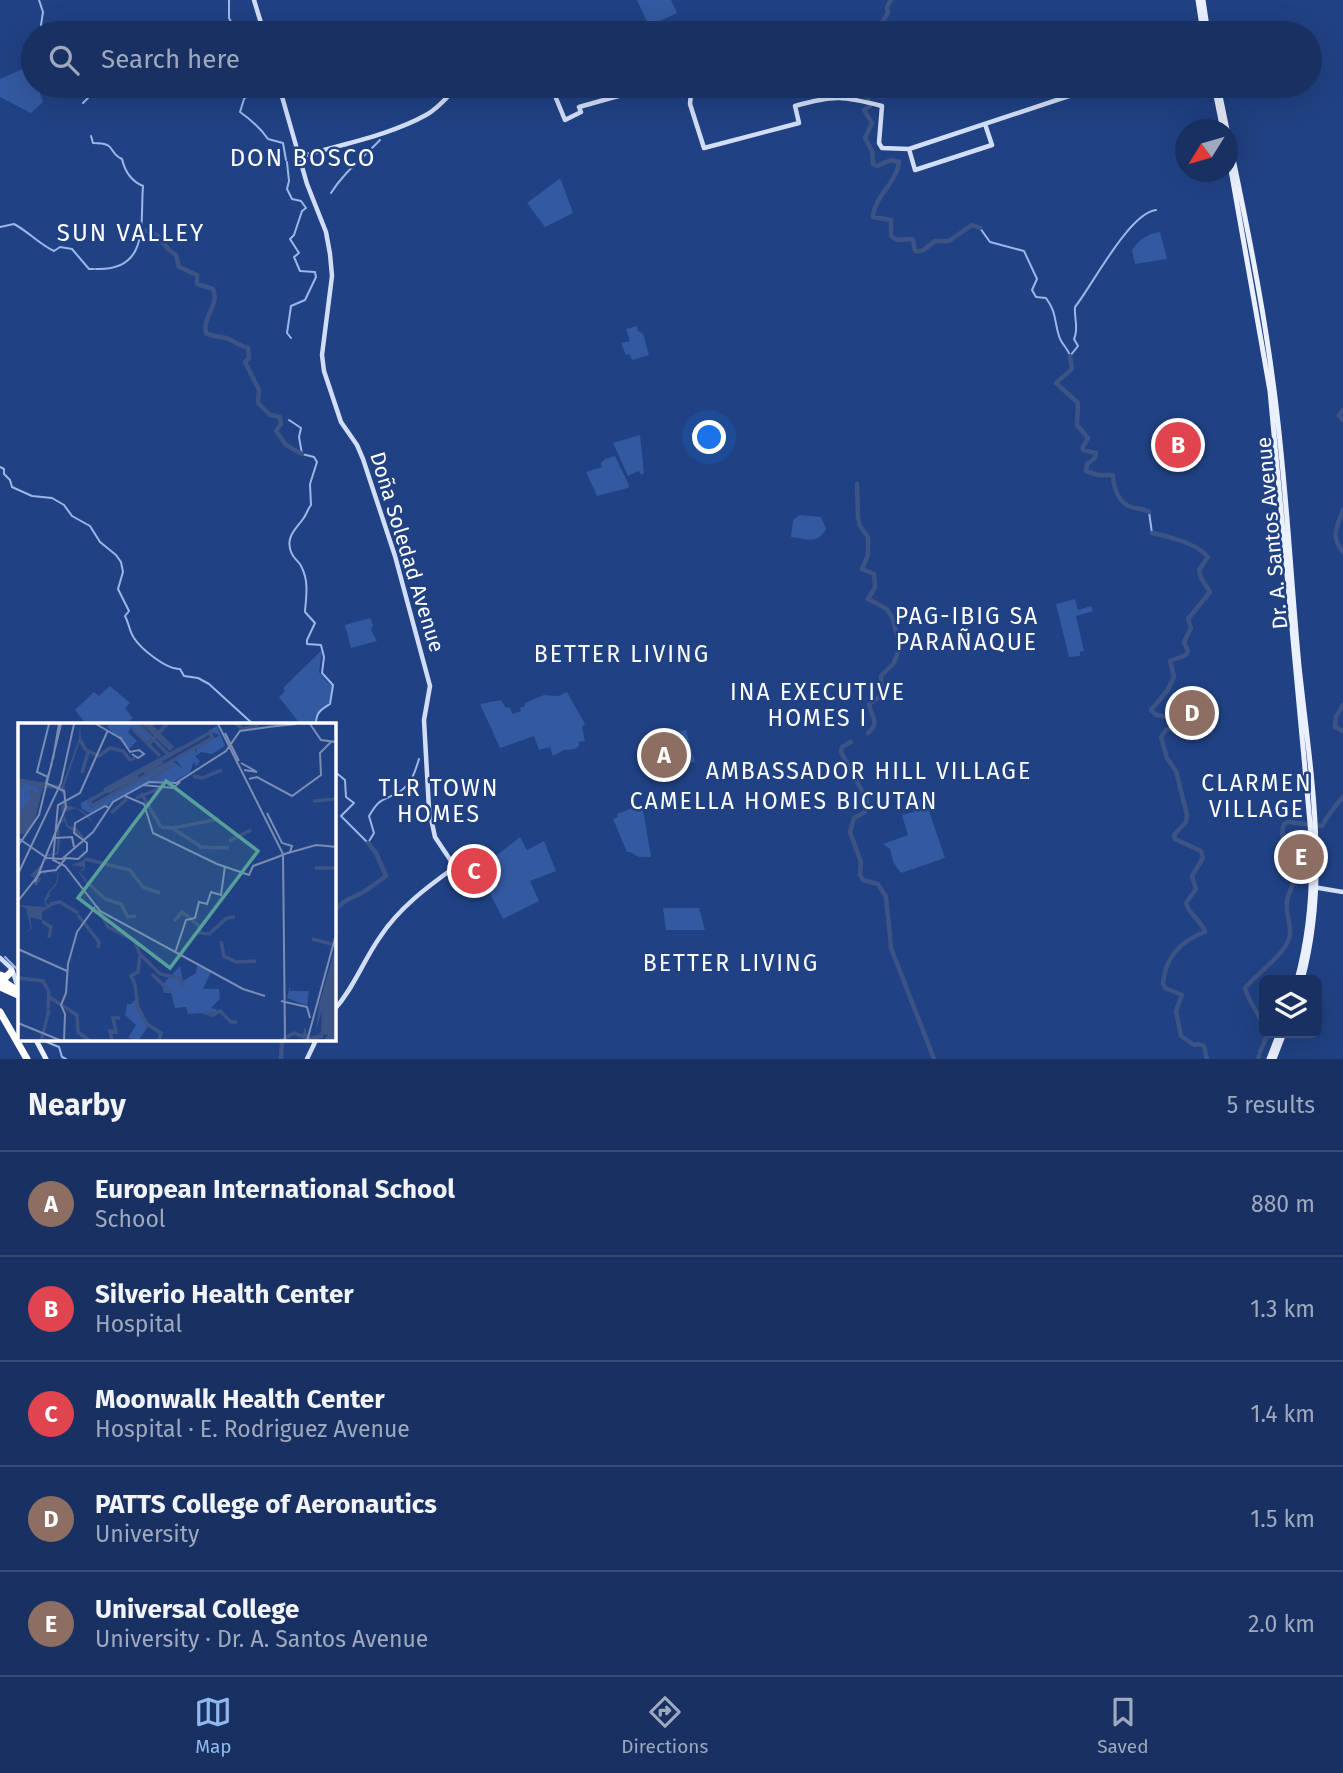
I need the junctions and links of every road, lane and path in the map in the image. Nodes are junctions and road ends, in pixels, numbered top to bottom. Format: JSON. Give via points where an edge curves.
{"nodes":[{"id":1,"x":254,"y":0,"type":"edge"},
{"id":2,"x":1198,"y":0,"type":"edge"},
{"id":3,"x":1203,"y":0,"type":"edge"},
{"id":4,"x":260,"y":21,"type":"edge"},
{"id":5,"x":1203,"y":21,"type":"edge"},
{"id":6,"x":1205,"y":21,"type":"edge"},
{"id":7,"x":283,"y":98,"type":"edge"},
{"id":8,"x":446,"y":98,"type":"edge"},
{"id":9,"x":556,"y":98,"type":"edge"},
{"id":10,"x":615,"y":98,"type":"edge"},
{"id":11,"x":691,"y":98,"type":"edge"},
{"id":12,"x":828,"y":98,"type":"edge"},
{"id":13,"x":852,"y":98,"type":"edge"},
{"id":14,"x":1063,"y":98,"type":"edge"},
{"id":15,"x":1218,"y":98,"type":"edge"},
{"id":16,"x":1218,"y":98,"type":"edge"},
{"id":17,"x":1221,"y":119,"type":"edge"},
{"id":18,"x":985,"y":124,"type":"junction"},
{"id":19,"x":909,"y":149,"type":"junction"},
{"id":20,"x":300,"y":157,"type":"junction"},
{"id":21,"x":1232,"y":182,"type":"edge"},
{"id":22,"x":1279,"y":461,"type":"junction"},
{"id":23,"x":1314,"y":888,"type":"junction"},
{"id":24,"x":1343,"y":892,"type":"edge"},
{"id":25,"x":0,"y":960,"type":"edge"},
{"id":26,"x":11,"y":972,"type":"junction"},
{"id":27,"x":1300,"y":975,"type":"edge"},
{"id":28,"x":0,"y":977,"type":"edge"},
{"id":29,"x":0,"y":987,"type":"edge"},
{"id":30,"x":18,"y":992,"type":"edge"},
{"id":31,"x":336,"y":1008,"type":"edge"},
{"id":32,"x":0,"y":1012,"type":"edge"},
{"id":33,"x":0,"y":1019,"type":"edge"},
{"id":34,"x":1279,"y":1038,"type":"edge"},
{"id":35,"x":35,"y":1042,"type":"edge"},
{"id":36,"x":315,"y":1042,"type":"edge"},
{"id":37,"x":24,"y":1059,"type":"edge"},
{"id":38,"x":44,"y":1059,"type":"edge"},
{"id":39,"x":307,"y":1059,"type":"edge"},
{"id":40,"x":1271,"y":1059,"type":"edge"}],
"edges":[{"from":1,"to":4,"type":"main road"},
{"from":2,"to":5,"type":"main road"},
{"from":3,"to":6,"type":"main road"},
{"from":7,"to":20,"type":"main road","name":"Doña Soledad Avenue"},
{"from":8,"to":20,"type":"main road","via":[[419,118]]},
{"from":9,"to":10,"type":"main road","via":[[565,120],[580,109]]},
{"from":11,"to":12,"type":"main road","via":[[703,148],[799,123],[795,106]]},
{"from":13,"to":19,"type":"main road","via":[[882,106],[880,146],[884,150]]},
{"from":14,"to":18,"type":"main road"},
{"from":15,"to":17,"type":"main road","name":"Dr. A. Santos Avenue"},
{"from":16,"to":22,"type":"main road","name":"Dr. A. Santos Avenue","via":[[1263,316]]},
{"from":18,"to":19,"type":"main road"},
{"from":18,"to":19,"type":"main road","via":[[992,145],[915,170]]},
{"from":20,"to":31,"type":"main road","name":"Doña Soledad Avenue","via":[[330,254],[323,364],[341,422],[363,459],[430,685],[424,720],[430,812],[435,837],[455,867],[384,930]]},
{"from":21,"to":22,"type":"main road","name":"Dr. A. Santos Avenue"},
{"from":22,"to":23,"type":"main road","name":"Dr. A. Santos Avenue","via":[[1313,826]]},
{"from":23,"to":24,"type":"main road"},
{"from":23,"to":27,"type":"main road","name":"Dr. A. Santos Avenue","via":[[1312,930]]},
{"from":25,"to":26,"type":"main road"},
{"from":25,"to":30,"type":"main road","via":[[12,969]]},
{"from":26,"to":28,"type":"highway"},
{"from":26,"to":30,"type":"main road"},
{"from":28,"to":30,"type":"highway"},
{"from":29,"to":30,"type":"highway"},
{"from":32,"to":37,"type":"highway"},
{"from":33,"to":37,"type":"highway"},
{"from":34,"to":40,"type":"main road"},
{"from":35,"to":38,"type":"main road"},
{"from":36,"to":39,"type":"main road"}]}
